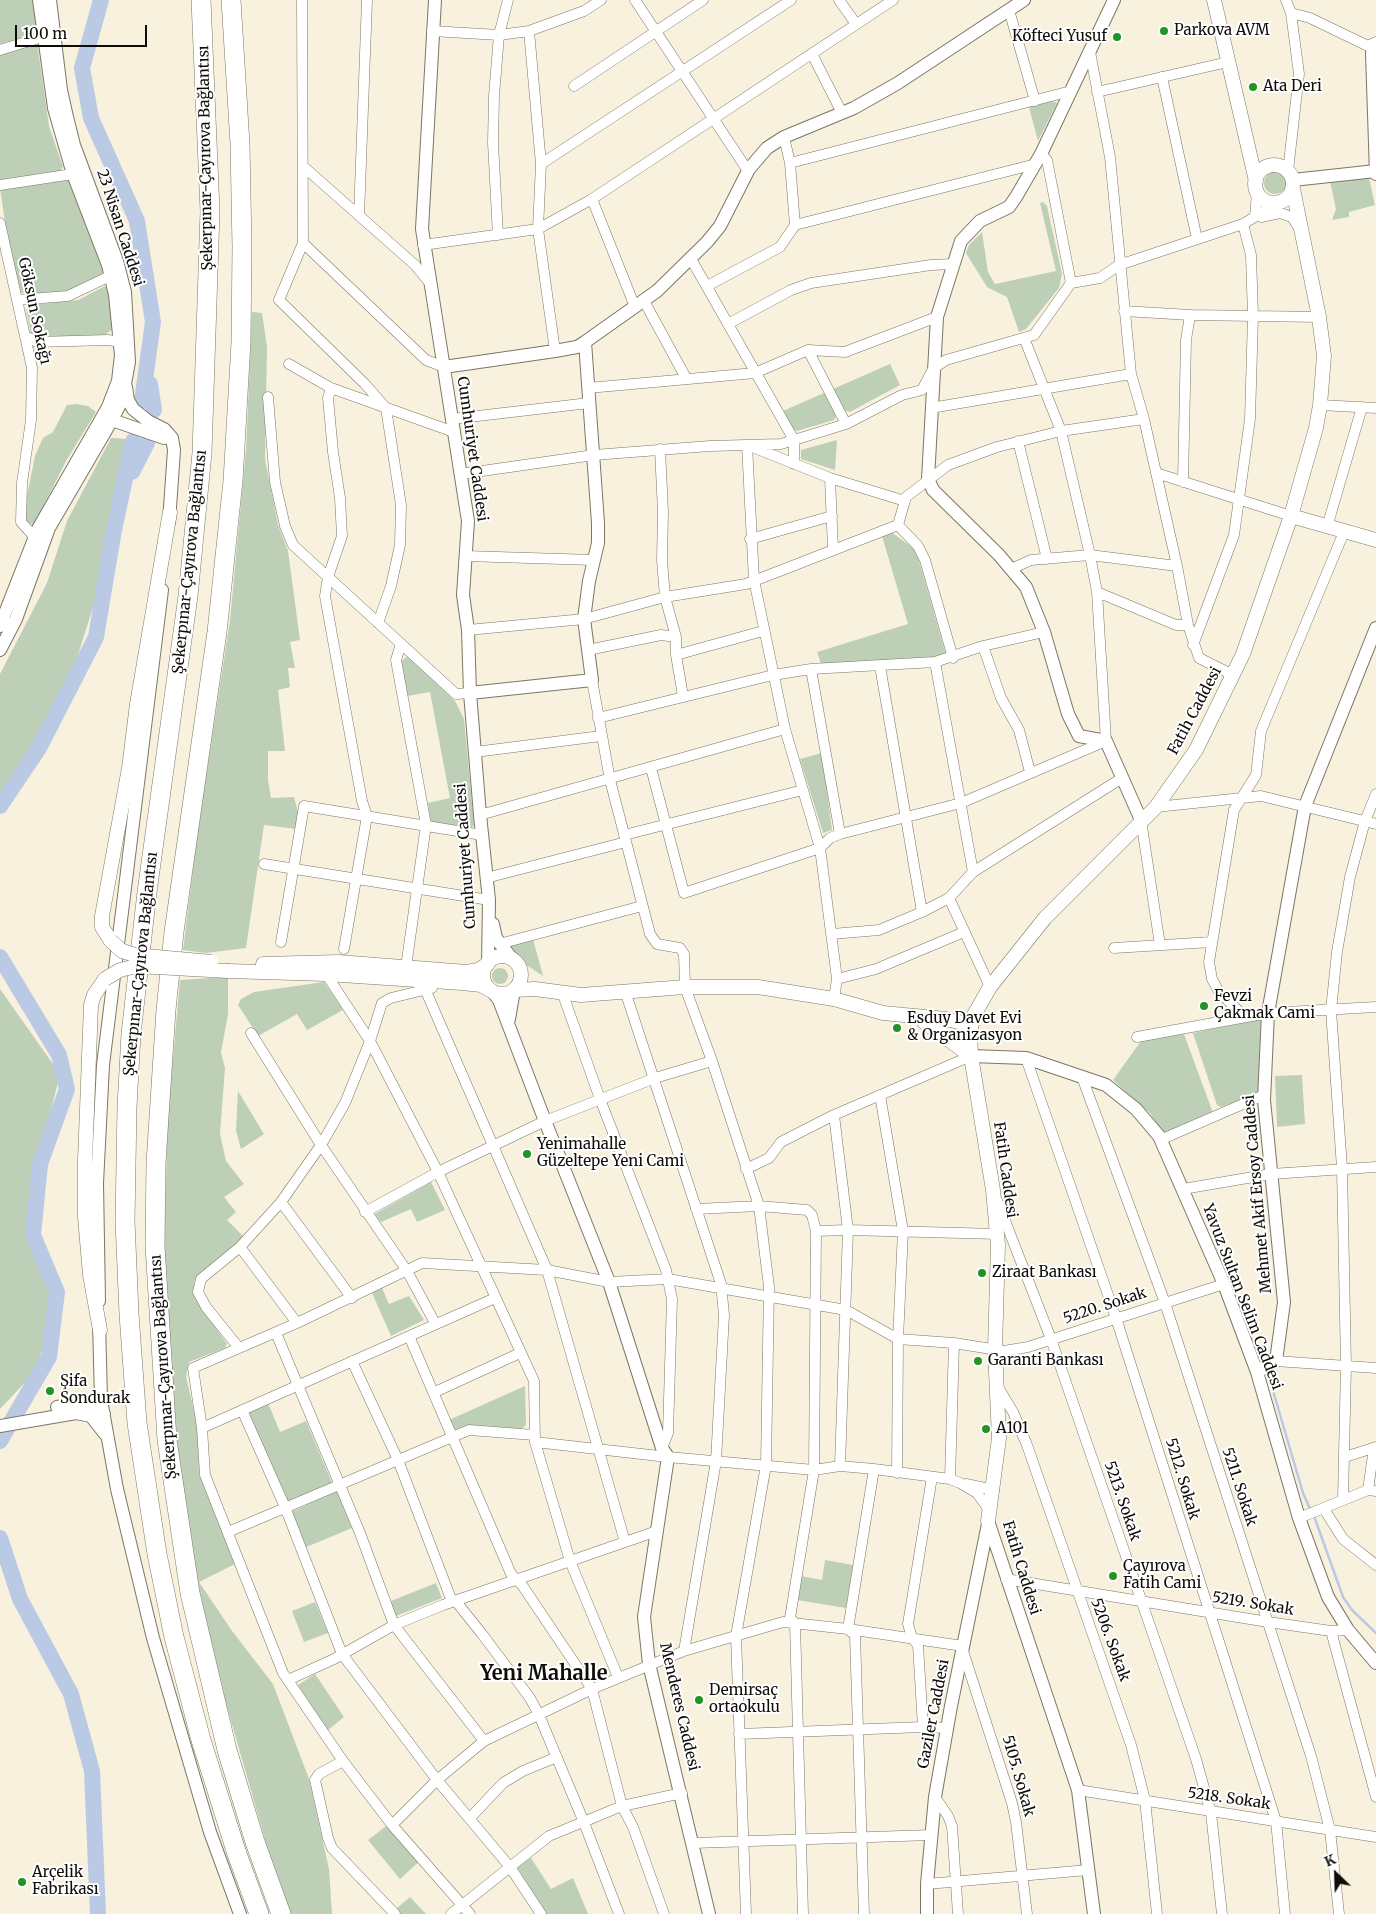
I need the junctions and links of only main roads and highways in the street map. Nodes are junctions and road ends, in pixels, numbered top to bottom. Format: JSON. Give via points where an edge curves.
{"nodes":[{"id":1,"x":200,"y":0,"type":"edge"},
{"id":2,"x":231,"y":0,"type":"edge"},
{"id":3,"x":1214,"y":0,"type":"edge"},
{"id":4,"x":1249,"y":154,"type":"junction"},
{"id":5,"x":1266,"y":167,"type":"junction"},
{"id":6,"x":1291,"y":180,"type":"junction"},
{"id":7,"x":1256,"y":187,"type":"junction"},
{"id":8,"x":1281,"y":202,"type":"junction"},
{"id":9,"x":1301,"y":229,"type":"junction"},
{"id":10,"x":170,"y":512,"type":"road end"},
{"id":11,"x":1291,"y":516,"type":"junction"},
{"id":12,"x":1376,"y":540,"type":"edge"},
{"id":13,"x":514,"y":961,"type":"junction"},
{"id":14,"x":488,"y":964,"type":"junction"},
{"id":15,"x":227,"y":967,"type":"junction"},
{"id":16,"x":514,"y":990,"type":"junction"},
{"id":17,"x":492,"y":991,"type":"junction"},
{"id":18,"x":562,"y":992,"type":"junction"},
{"id":19,"x":979,"y":1004,"type":"junction"},
{"id":20,"x":908,"y":1015,"type":"junction"},
{"id":21,"x":946,"y":1019,"type":"junction"},
{"id":22,"x":924,"y":1022,"type":"junction"},
{"id":23,"x":971,"y":1029,"type":"junction"},
{"id":24,"x":971,"y":1056,"type":"junction"},
{"id":25,"x":100,"y":1330,"type":"road end"},
{"id":26,"x":989,"y":1516,"type":"road end"},
{"id":27,"x":259,"y":1914,"type":"edge"},
{"id":28,"x":281,"y":1914,"type":"edge"}],
"edges":[{"from":1,"to":27,"type":"highway","name":"Şekerpınar-Çayırova Bağlantısı","via":[[210,211],[203,443],[188,596],[147,892],[132,1034],[124,1184],[125,1238],[136,1413],[157,1554],[201,1740]]},
{"from":2,"to":28,"type":"highway","name":"Şekerpınar-Çayırova Bağlantısı","via":[[240,144],[242,247],[241,342],[233,480],[217,632],[174,932],[166,1010],[156,1163],[155,1246],[167,1440],[190,1593],[227,1750]]},
{"from":3,"to":4,"type":"main road"},
{"from":4,"to":5,"type":"main road"},
{"from":4,"to":7,"type":"main road"},
{"from":5,"to":6,"type":"main road","via":[[1278,166]]},
{"from":5,"to":7,"type":"main road","via":[[1261,170]]},
{"from":6,"to":8,"type":"main road"},
{"from":6,"to":9,"type":"main road","name":"Fatih Caddesi"},
{"from":7,"to":8,"type":"main road","via":[[1266,201]]},
{"from":8,"to":9,"type":"main road"},
{"from":9,"to":11,"type":"main road","name":"Fatih Caddesi","via":[[1324,356],[1316,428]]},
{"from":10,"to":15,"type":"main road","bridge":true,"via":[[102,927],[110,941],[122,951]]},
{"from":11,"to":12,"type":"main road"},
{"from":11,"to":19,"type":"main road","name":"Fatih Caddesi","via":[[1233,675],[1196,750],[1156,807],[1045,918]]},
{"from":13,"to":14,"type":"main road","via":[[500,957]]},
{"from":13,"to":16,"type":"main road","via":[[521,976]]},
{"from":13,"to":18,"type":"main road","via":[[541,983]]},
{"from":14,"to":15,"type":"main road","via":[[466,972],[338,962]]},
{"from":14,"to":17,"type":"main road","via":[[484,979]]},
{"from":15,"to":17,"type":"main road","via":[[462,983],[481,985]]},
{"from":15,"to":25,"type":"main road","bridge":true,"via":[[137,966],[120,970],[105,979],[94,995],[85,1217],[90,1275]]},
{"from":16,"to":17,"type":"main road","via":[[503,994]]},
{"from":16,"to":18,"type":"main road"},
{"from":18,"to":20,"type":"main road","via":[[582,994],[685,987],[758,987],[834,999],[883,1013]]},
{"from":19,"to":21,"type":"main road"},
{"from":19,"to":23,"type":"main road","name":"Fatih Caddesi"},
{"from":20,"to":21,"type":"main road"},
{"from":20,"to":22,"type":"main road"},
{"from":21,"to":23,"type":"main road"},
{"from":22,"to":23,"type":"main road"},
{"from":22,"to":24,"type":"main road"},
{"from":23,"to":24,"type":"main road","name":"Fatih Caddesi"},
{"from":24,"to":26,"type":"main road","name":"Fatih Caddesi","via":[[998,1234],[995,1349],[999,1438]]}]}
